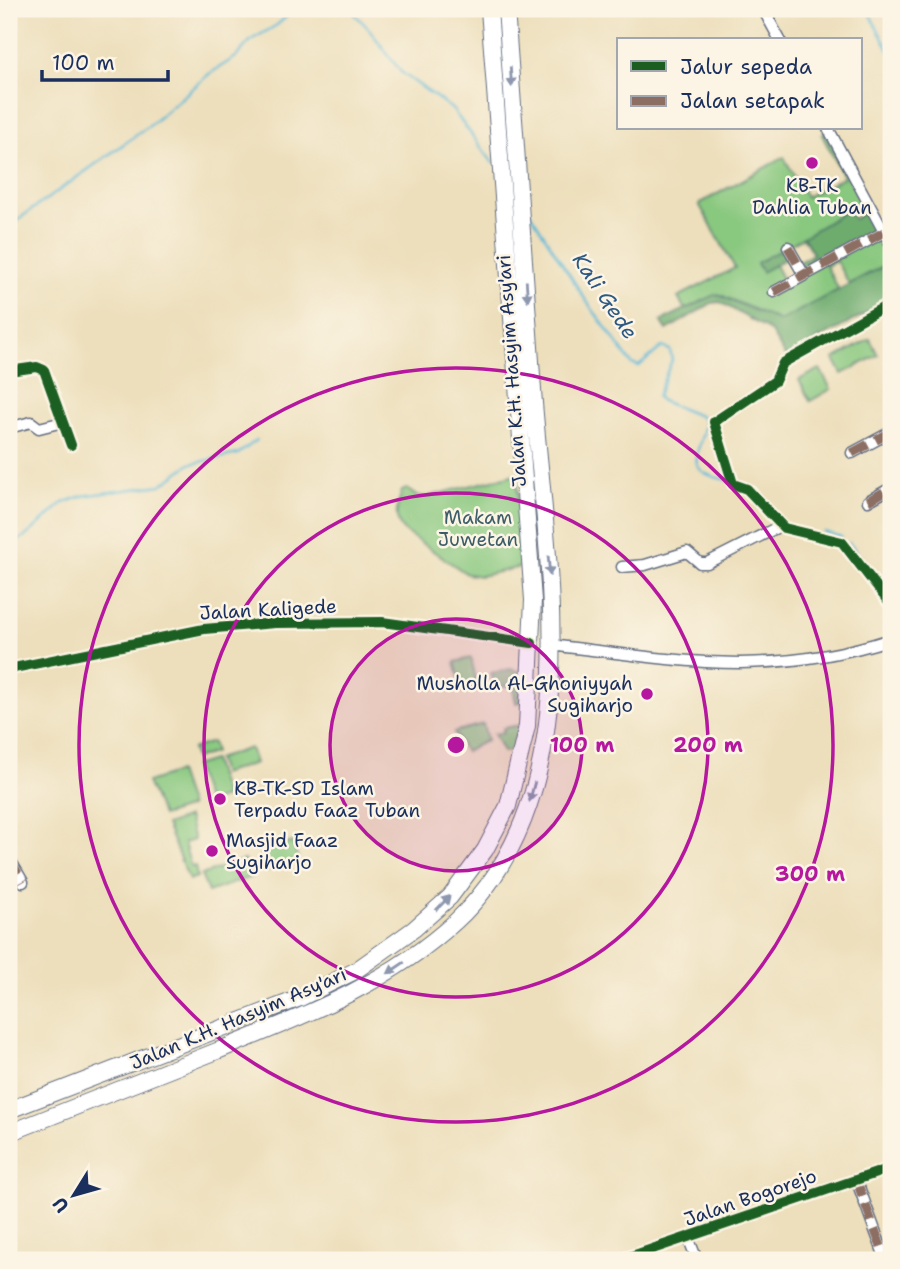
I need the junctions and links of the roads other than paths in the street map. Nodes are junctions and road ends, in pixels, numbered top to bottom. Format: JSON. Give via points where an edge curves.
{"nodes":[{"id":1,"x":489,"y":9,"type":"edge"},
{"id":2,"x":506,"y":9,"type":"edge"},
{"id":3,"x":763,"y":9,"type":"edge"},
{"id":4,"x":779,"y":38,"type":"edge"},
{"id":5,"x":829,"y":130,"type":"edge"},
{"id":6,"x":884,"y":232,"type":"junction"},
{"id":7,"x":891,"y":245,"type":"edge"},
{"id":8,"x":788,"y":247,"type":"dead end"},
{"id":9,"x":804,"y":275,"type":"junction"},
{"id":10,"x":774,"y":292,"type":"dead end"},
{"id":11,"x":891,"y":303,"type":"edge"},
{"id":12,"x":9,"y":371,"type":"edge"},
{"id":13,"x":63,"y":422,"type":"junction"},
{"id":14,"x":9,"y":428,"type":"edge"},
{"id":15,"x":891,"y":432,"type":"edge"},
{"id":16,"x":71,"y":444,"type":"dead end"},
{"id":17,"x":537,"y":445,"type":"junction"},
{"id":18,"x":852,"y":453,"type":"dead end"},
{"id":19,"x":891,"y":488,"type":"edge"},
{"id":20,"x":868,"y":501,"type":"dead end"},
{"id":21,"x":780,"y":526,"type":"junction"},
{"id":22,"x":530,"y":550,"type":"junction"},
{"id":23,"x":622,"y":567,"type":"dead end"},
{"id":24,"x":891,"y":605,"type":"edge"},
{"id":25,"x":891,"y":639,"type":"edge"},
{"id":26,"x":532,"y":643,"type":"junction"},
{"id":27,"x":551,"y":645,"type":"junction"},
{"id":28,"x":9,"y":669,"type":"edge"},
{"id":29,"x":9,"y":858,"type":"edge"},
{"id":30,"x":23,"y":883,"type":"dead end"},
{"id":31,"x":311,"y":1013,"type":"junction"},
{"id":32,"x":210,"y":1032,"type":"junction"},
{"id":33,"x":194,"y":1060,"type":"junction"},
{"id":34,"x":85,"y":1081,"type":"junction"},
{"id":35,"x":9,"y":1110,"type":"edge"},
{"id":36,"x":9,"y":1133,"type":"edge"},
{"id":37,"x":891,"y":1167,"type":"edge"},
{"id":38,"x":856,"y":1180,"type":"junction"},
{"id":39,"x":688,"y":1237,"type":"junction"},
{"id":40,"x":620,"y":1260,"type":"edge"},
{"id":41,"x":697,"y":1260,"type":"edge"},
{"id":42,"x":886,"y":1260,"type":"edge"}],
"edges":[{"from":1,"to":22,"type":"highway","name":"Jalan K.H. Hasyim Asy'ari"},
{"from":2,"to":17,"type":"highway","name":"Jalan K.H. Hasyim Asy'ari","one_way":true},
{"from":3,"to":4,"type":"street"},
{"from":5,"to":6,"type":"street"},
{"from":6,"to":7,"type":"street"},
{"from":6,"to":9,"type":"street"},
{"from":8,"to":9,"type":"street"},
{"from":9,"to":10,"type":"street"},
{"from":11,"to":21,"type":"street","via":[[783,363],[775,381],[715,419],[732,479]]},
{"from":12,"to":13,"type":"street","via":[[42,368]]},
{"from":13,"to":14,"type":"street"},
{"from":13,"to":16,"type":"street"},
{"from":15,"to":18,"type":"street"},
{"from":17,"to":22,"type":"highway","via":[[529,439],[536,534]]},
{"from":17,"to":27,"type":"highway","name":"Jalan K.H. Hasyim Asy'ari","one_way":true,"via":[[550,579]]},
{"from":19,"to":20,"type":"street"},
{"from":21,"to":23,"type":"street","via":[[706,563],[687,552]]},
{"from":21,"to":24,"type":"street","via":[[842,542]]},
{"from":22,"to":26,"type":"highway","name":"Jalan K.H. Hasyim Asy'ari"},
{"from":25,"to":27,"type":"street","via":[[813,659],[755,665]]},
{"from":26,"to":28,"type":"street","name":"Jalan Kaligede","via":[[390,623],[275,623],[204,629]]},
{"from":32,"to":26,"type":"highway","name":"Jalan K.H. Hasyim Asy'ari","one_way":true,"via":[[300,998],[355,971],[414,929],[457,888],[491,841],[513,792],[527,726]]},
{"from":27,"to":31,"type":"highway","name":"Jalan K.H. Hasyim Asy'ari","one_way":true,"via":[[539,766],[522,825],[502,864],[468,909],[416,953],[363,989]]},
{"from":29,"to":30,"type":"street"},
{"from":31,"to":32,"type":"highway","via":[[294,1011],[204,1043],[202,1039]]},
{"from":31,"to":33,"type":"highway","name":"Jalan K.H. Hasyim Asy'ari"},
{"from":32,"to":34,"type":"highway","name":"Jalan K.H. Hasyim Asy'ari"},
{"from":33,"to":34,"type":"highway","via":[[200,1053],[196,1048],[103,1083]]},
{"from":33,"to":36,"type":"highway","name":"Jalan K.H. Hasyim Asy'ari"},
{"from":34,"to":35,"type":"highway","name":"Jalan K.H. Hasyim Asy'ari"},
{"from":37,"to":38,"type":"street","name":"Jalan Bogorejo"},
{"from":38,"to":39,"type":"street","name":"Jalan Bogorejo"},
{"from":38,"to":42,"type":"street"},
{"from":39,"to":40,"type":"street","name":"Jalan Bogorejo"},
{"from":39,"to":41,"type":"street"}]}
